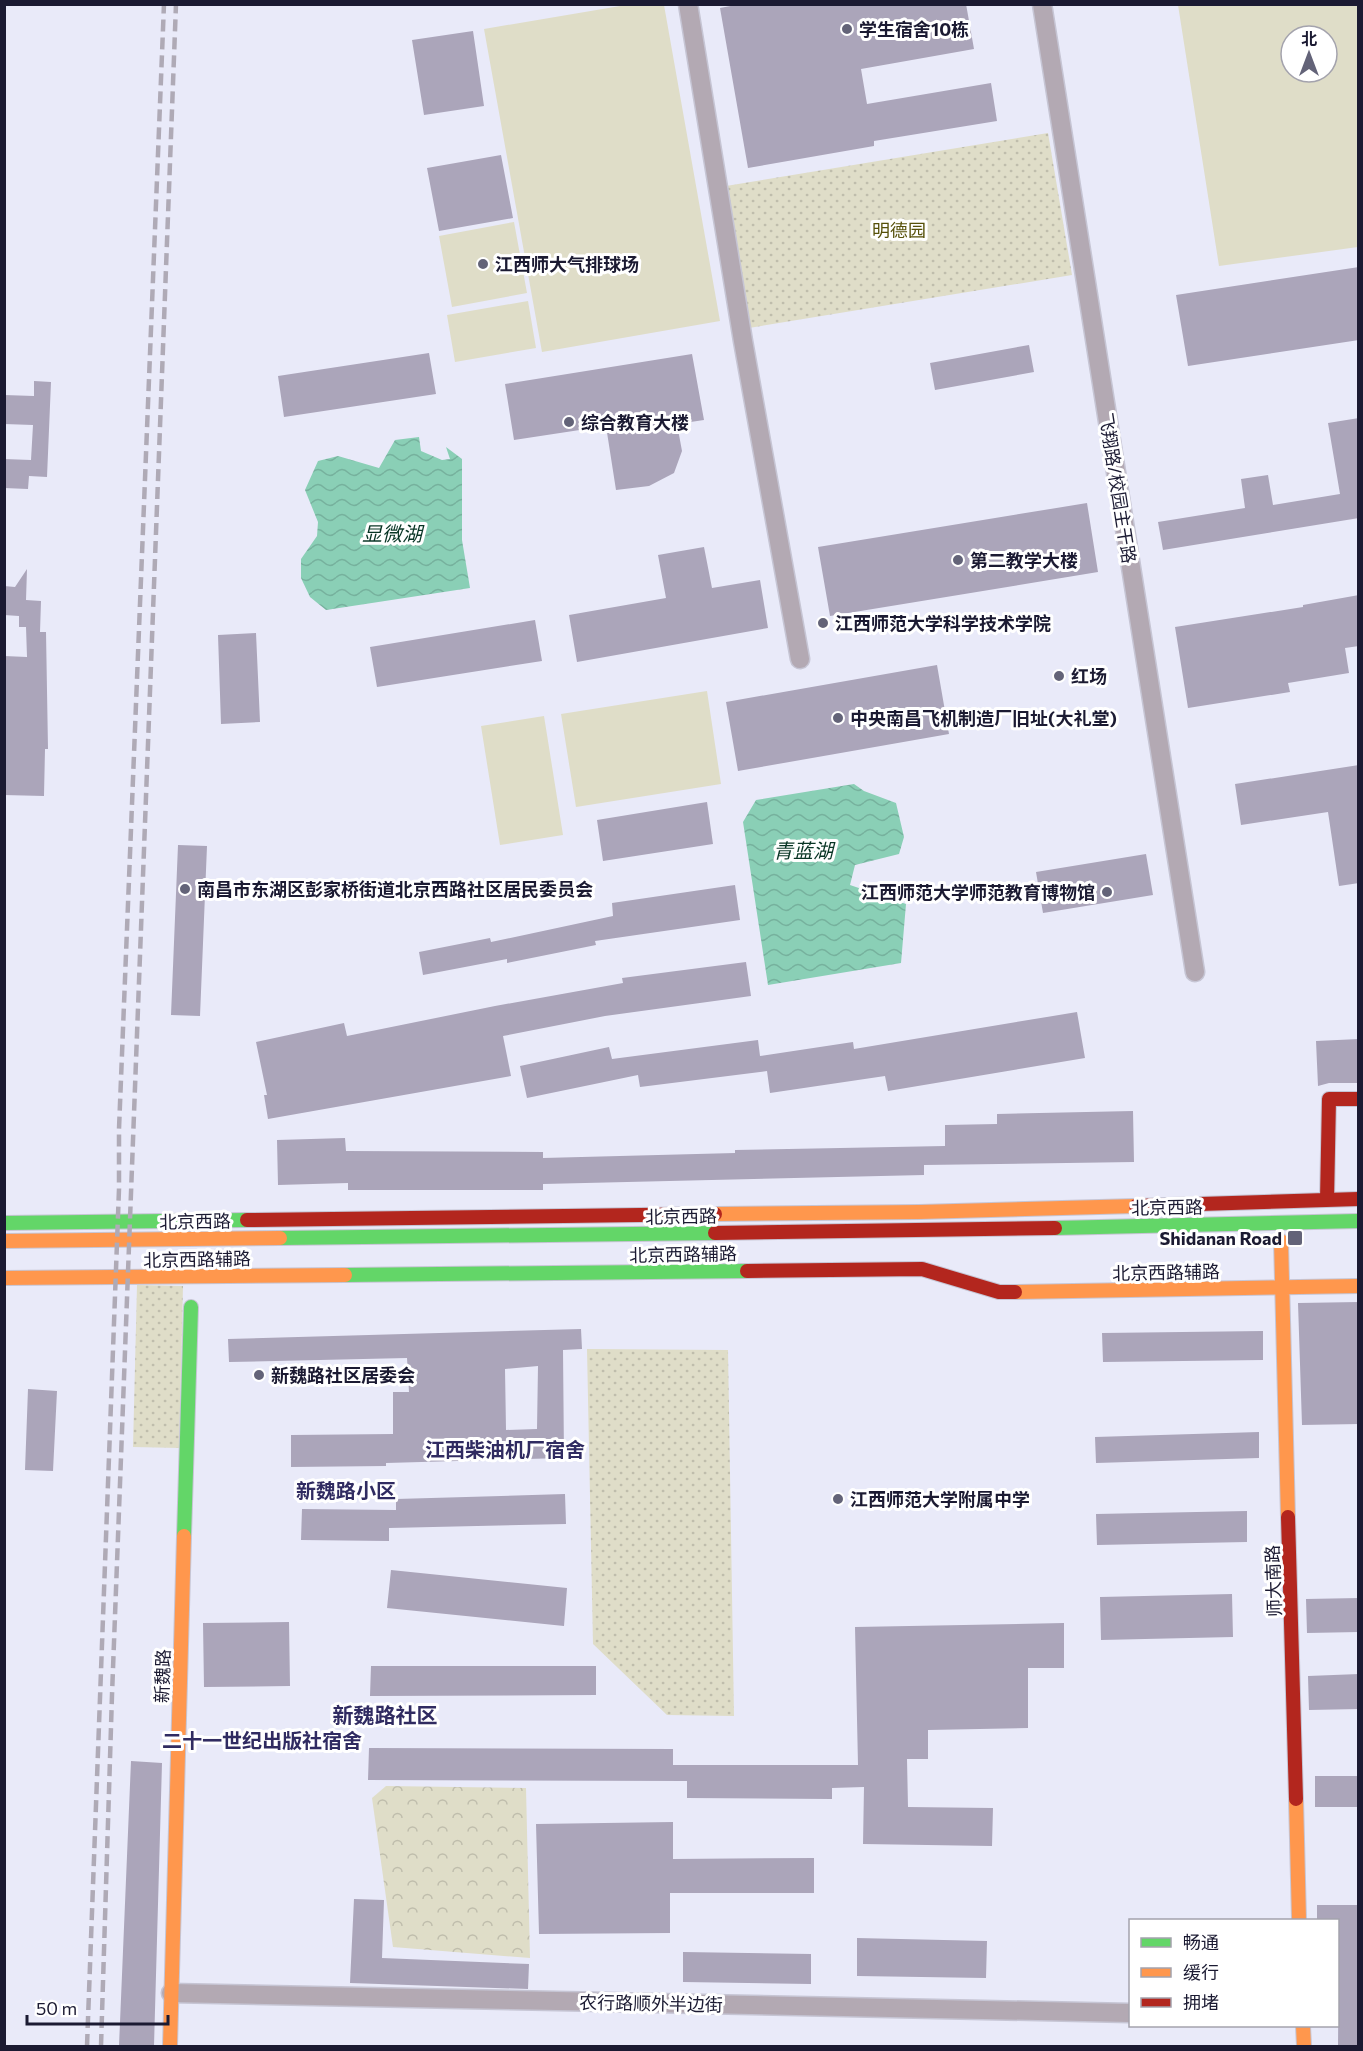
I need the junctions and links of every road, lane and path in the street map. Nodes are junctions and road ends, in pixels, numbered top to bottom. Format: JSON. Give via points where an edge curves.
{"nodes":[{"id":1,"x":688,"y":4,"type":"edge"},
{"id":2,"x":1042,"y":4,"type":"edge"},
{"id":3,"x":800,"y":659,"type":"dead end"},
{"id":4,"x":1195,"y":972,"type":"dead end"},
{"id":5,"x":1359,"y":1099,"type":"edge"},
{"id":6,"x":1359,"y":1199,"type":"edge"},
{"id":7,"x":1327,"y":1200,"type":"junction"},
{"id":8,"x":1359,"y":1221,"type":"edge"},
{"id":9,"x":4,"y":1223,"type":"edge"},
{"id":10,"x":4,"y":1241,"type":"edge"},
{"id":11,"x":1281,"y":1241,"type":"dead end"},
{"id":12,"x":4,"y":1278,"type":"edge"},
{"id":13,"x":1359,"y":1286,"type":"edge"},
{"id":14,"x":1283,"y":1288,"type":"junction"},
{"id":15,"x":191,"y":1307,"type":"dead end"},
{"id":16,"x":1299,"y":1919,"type":"edge"},
{"id":17,"x":171,"y":1993,"type":"junction"},
{"id":18,"x":1129,"y":2013,"type":"edge"},
{"id":19,"x":1303,"y":2027,"type":"edge"},
{"id":20,"x":170,"y":2046,"type":"edge"},
{"id":21,"x":1304,"y":2046,"type":"edge"}],
"edges":[{"from":1,"to":3,"type":"street"},
{"from":2,"to":4,"type":"street","name":"飞翔路/校园主干路"},
{"from":5,"to":7,"type":"main road","via":[[1329,1099]]},
{"from":6,"to":7,"type":"main road"},
{"from":7,"to":9,"type":"main road","via":[[919,1212]]},
{"from":8,"to":10,"type":"main road","name":"北京西路","via":[[920,1231]]},
{"from":11,"to":14,"type":"main road","name":"师大南路"},
{"from":12,"to":14,"type":"main road","name":"北京西路辅路","via":[[922,1269],[999,1292]]},
{"from":13,"to":14,"type":"main road","name":"北京西路辅路"},
{"from":14,"to":16,"type":"main road","name":"师大南路"},
{"from":15,"to":17,"type":"main road","name":"新魏路"},
{"from":17,"to":18,"type":"street","name":"农行路顺外半边街"},
{"from":17,"to":20,"type":"main road","name":"新魏路"},
{"from":19,"to":21,"type":"main road"}]}
